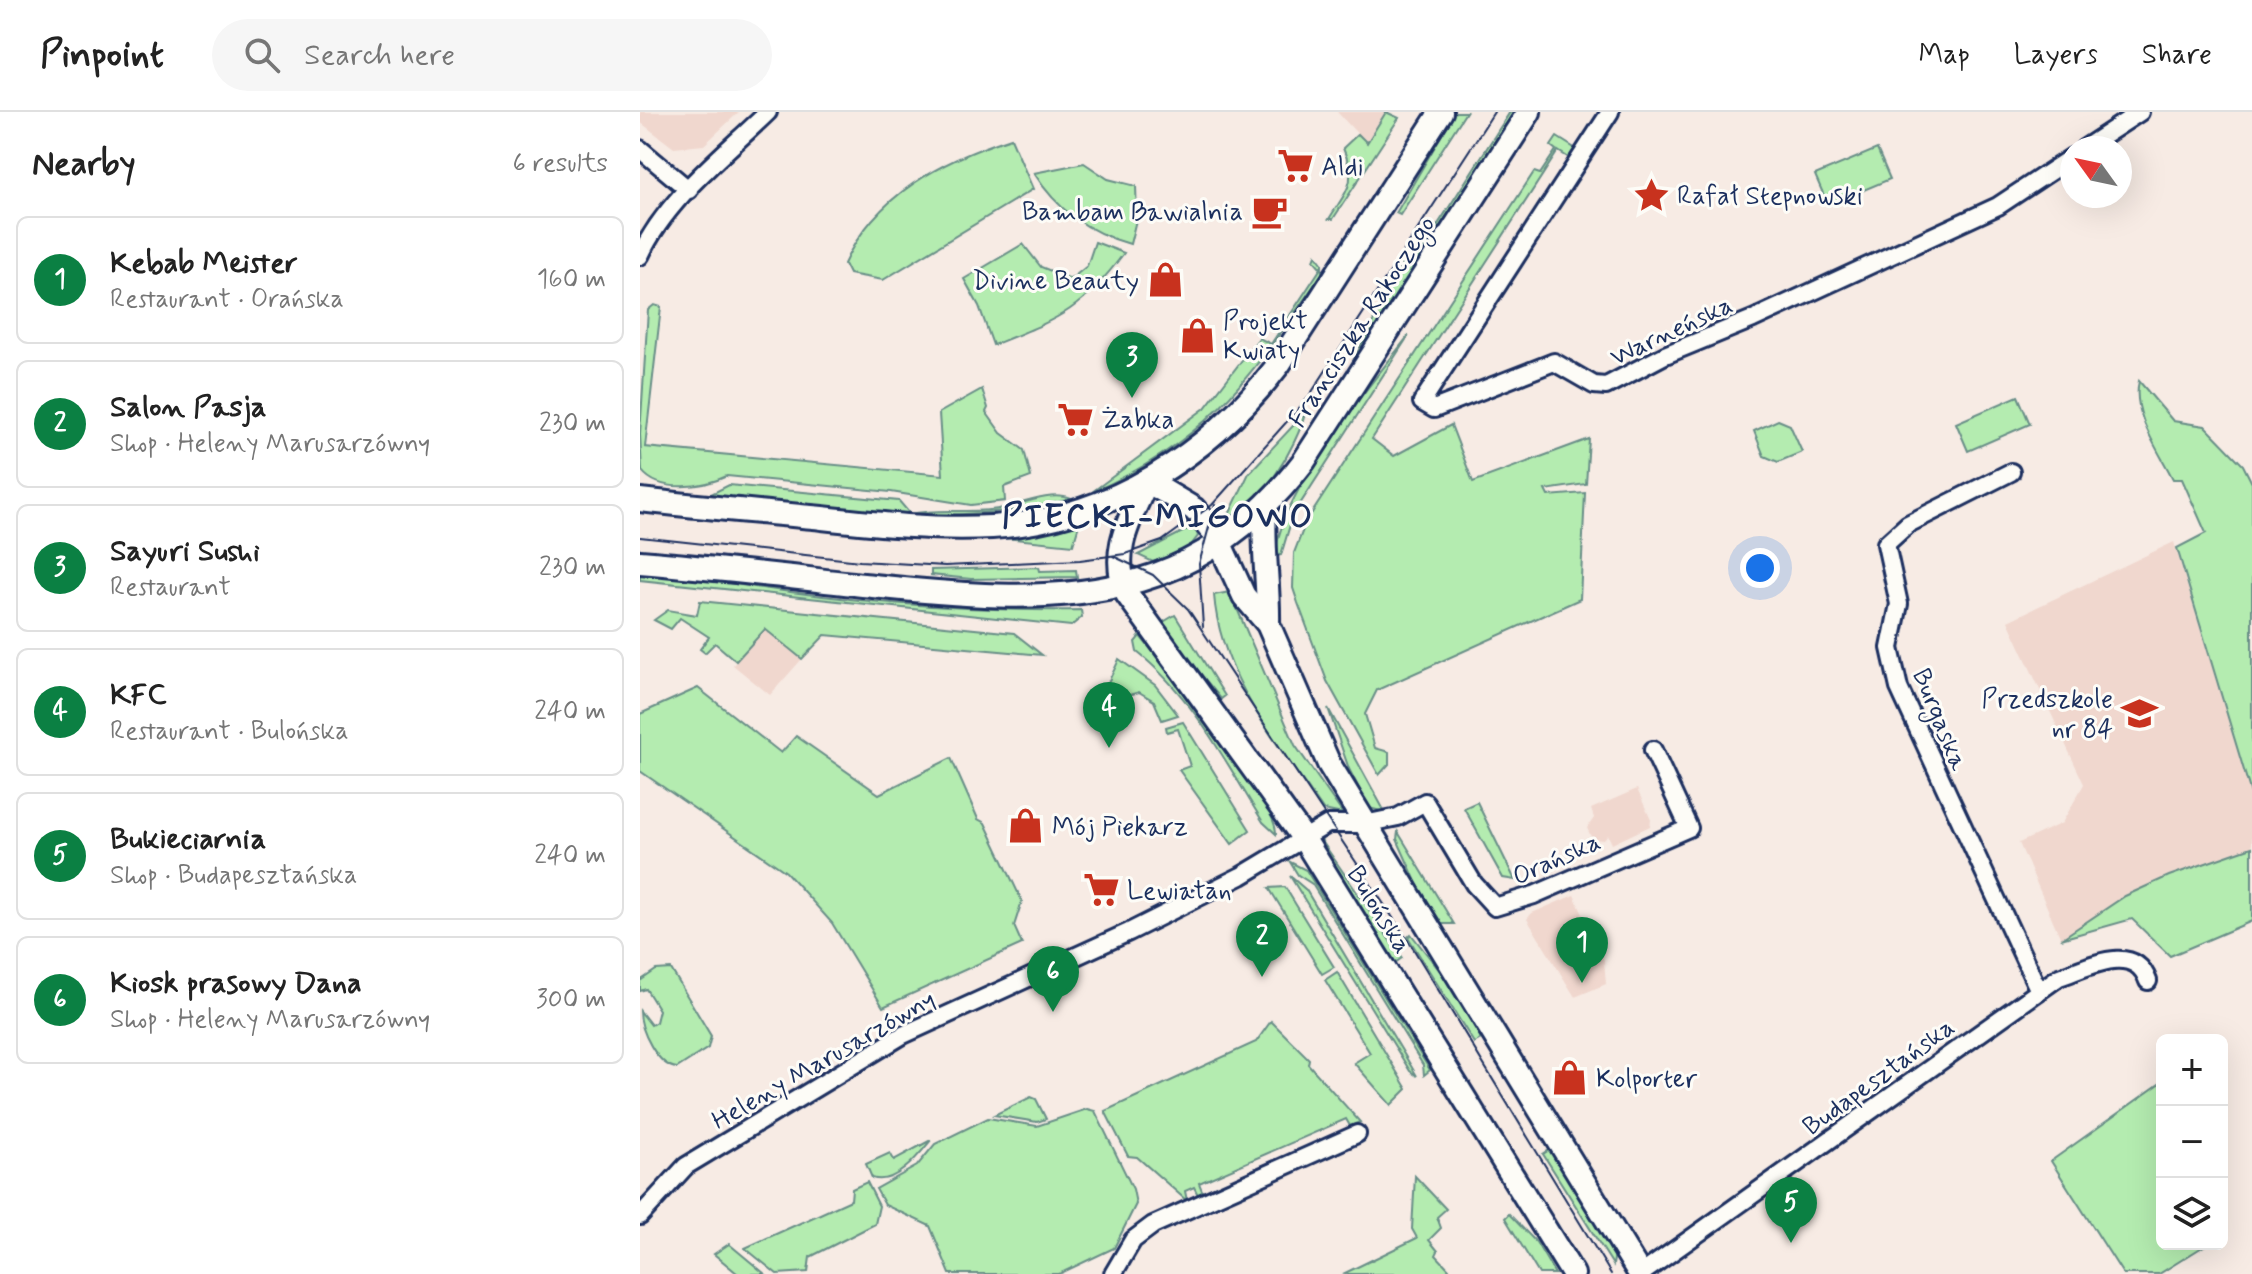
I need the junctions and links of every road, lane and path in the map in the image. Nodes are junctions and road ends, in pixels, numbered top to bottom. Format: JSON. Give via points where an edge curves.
{"nodes":[{"id":1,"x":768,"y":112,"type":"edge"},
{"id":2,"x":1441,"y":112,"type":"edge"},
{"id":3,"x":1529,"y":112,"type":"edge"},
{"id":4,"x":1610,"y":112,"type":"edge"},
{"id":5,"x":2140,"y":112,"type":"edge"},
{"id":6,"x":2103,"y":136,"type":"edge"},
{"id":7,"x":640,"y":149,"type":"edge"},
{"id":8,"x":2060,"y":165,"type":"edge"},
{"id":9,"x":689,"y":190,"type":"junction"},
{"id":10,"x":640,"y":256,"type":"edge"},
{"id":11,"x":2011,"y":472,"type":"dead end"},
{"id":12,"x":1147,"y":481,"type":"junction"},
{"id":13,"x":640,"y":500,"type":"edge"},
{"id":14,"x":1265,"y":508,"type":"junction"},
{"id":15,"x":1220,"y":543,"type":"junction"},
{"id":16,"x":640,"y":562,"type":"edge"},
{"id":17,"x":1123,"y":585,"type":"junction"},
{"id":18,"x":1268,"y":624,"type":"junction"},
{"id":19,"x":1653,"y":750,"type":"dead end"},
{"id":20,"x":1364,"y":824,"type":"junction"},
{"id":21,"x":1304,"y":839,"type":"junction"},
{"id":22,"x":2148,"y":981,"type":"dead end"},
{"id":23,"x":2039,"y":991,"type":"junction"},
{"id":24,"x":1357,"y":1134,"type":"dead end"},
{"id":25,"x":640,"y":1216,"type":"edge"},
{"id":26,"x":1113,"y":1274,"type":"edge"},
{"id":27,"x":1573,"y":1274,"type":"edge"},
{"id":28,"x":1641,"y":1274,"type":"edge"}],
"edges":[{"from":1,"to":9,"type":"street"},
{"from":2,"to":12,"type":"main road","name":"Franciszka Rakoczego","via":[[1253,398],[1216,435]]},
{"from":3,"to":14,"type":"main road","name":"Franciszka Rakoczego","via":[[1327,427]]},
{"from":4,"to":8,"type":"street","name":"Warneńska","via":[[1422,402],[1434,409],[1554,362],[1594,385],[1606,386],[1998,206]]},
{"from":5,"to":6,"type":"street"},
{"from":7,"to":9,"type":"street"},
{"from":9,"to":10,"type":"street","via":[[649,236]]},
{"from":11,"to":23,"type":"street","name":"Burgaska","via":[[1908,524],[1886,544],[1899,604],[1890,648],[1899,688]]},
{"from":12,"to":13,"type":"main road","name":"Franciszka Rakoczego","via":[[1118,497],[995,527],[900,526]]},
{"from":12,"to":15,"type":"main road","via":[[1197,512]]},
{"from":12,"to":17,"type":"main road","via":[[1122,535]]},
{"from":14,"to":15,"type":"main road","name":"Franciszka Rakoczego"},
{"from":14,"to":18,"type":"main road","name":"Bulońska","via":[[1262,551]]},
{"from":15,"to":17,"type":"main road","name":"Franciszka Rakoczego","via":[[1171,569]]},
{"from":15,"to":18,"type":"main road","name":"Bulońska","via":[[1244,596]]},
{"from":16,"to":17,"type":"main road","name":"Franciszka Rakoczego","via":[[941,592],[1014,595]]},
{"from":17,"to":21,"type":"main road","name":"Bulońska","via":[[1142,619]]},
{"from":18,"to":20,"type":"main road","name":"Bulońska","via":[[1312,734]]},
{"from":19,"to":20,"type":"street","name":"Orańska","via":[[1689,828],[1508,905],[1495,907],[1482,895],[1425,802],[1398,817]]},
{"from":20,"to":21,"type":"street","name":"Heleny Marusarzówny","via":[[1328,824]]},
{"from":20,"to":28,"type":"main road","name":"Bulońska"},
{"from":21,"to":25,"type":"street","name":"Heleny Marusarzówny","via":[[1129,932],[903,1035],[686,1166]]},
{"from":21,"to":27,"type":"main road","name":"Bulońska"},
{"from":22,"to":23,"type":"street","name":"Budapesztańska","via":[[2134,962],[2118,958],[2059,977]]},
{"from":23,"to":28,"type":"street","name":"Budapesztańska"},
{"from":24,"to":26,"type":"street","via":[[1153,1225],[1133,1240]]}]}
